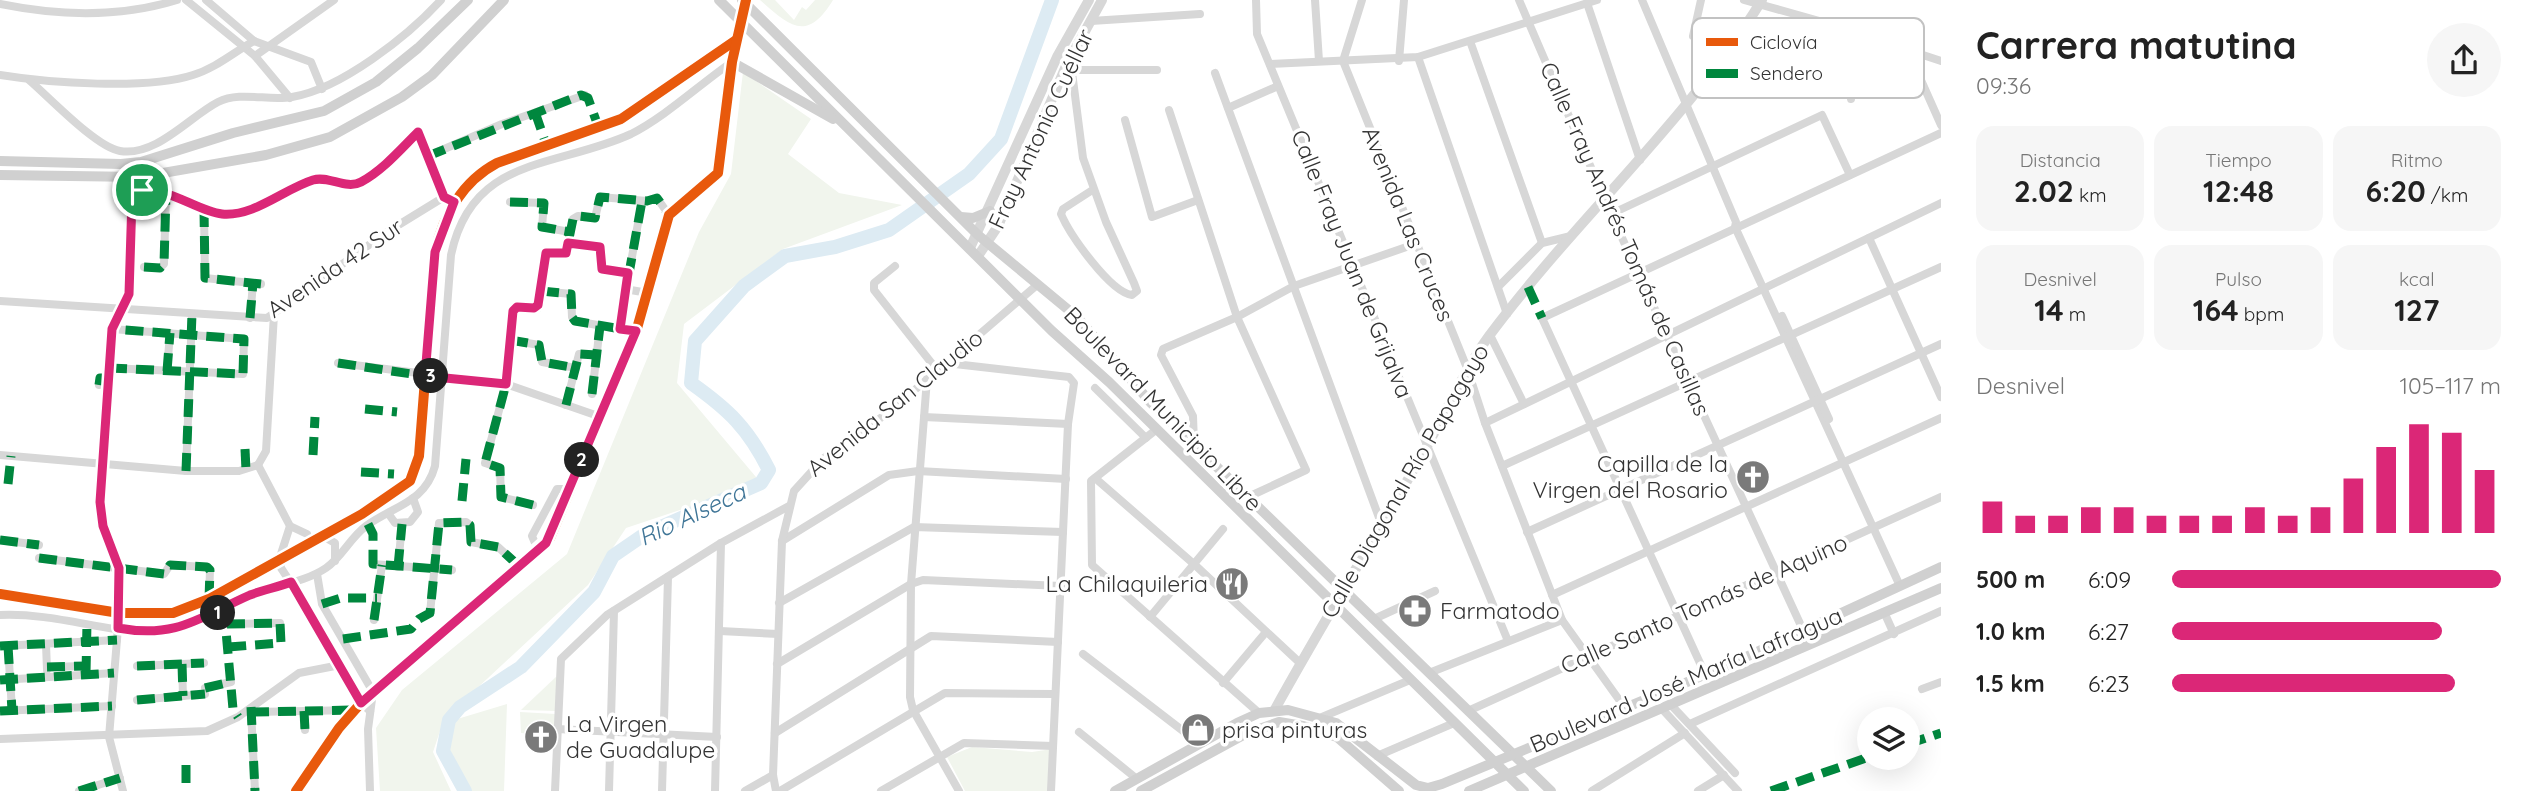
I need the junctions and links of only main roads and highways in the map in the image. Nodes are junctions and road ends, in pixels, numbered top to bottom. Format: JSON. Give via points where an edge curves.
{"nodes":[{"id":1,"x":468,"y":0,"type":"edge"},
{"id":2,"x":504,"y":0,"type":"edge"},
{"id":3,"x":719,"y":0,"type":"edge"},
{"id":4,"x":744,"y":0,"type":"edge"},
{"id":5,"x":732,"y":62,"type":"road end"},
{"id":6,"x":846,"y":126,"type":"junction"},
{"id":7,"x":0,"y":161,"type":"edge"},
{"id":8,"x":0,"y":175,"type":"edge"},
{"id":9,"x":990,"y":211,"type":"road end"},
{"id":10,"x":961,"y":217,"type":"junction"},
{"id":11,"x":1941,"y":567,"type":"edge"},
{"id":12,"x":1941,"y":588,"type":"edge"},
{"id":13,"x":1512,"y":754,"type":"junction"},
{"id":14,"x":1493,"y":762,"type":"junction"},
{"id":15,"x":1525,"y":767,"type":"junction"},
{"id":16,"x":1507,"y":775,"type":"junction"},
{"id":17,"x":1115,"y":791,"type":"edge"},
{"id":18,"x":1142,"y":791,"type":"edge"},
{"id":19,"x":1399,"y":791,"type":"edge"},
{"id":20,"x":1469,"y":791,"type":"edge"},
{"id":21,"x":1524,"y":791,"type":"edge"},
{"id":22,"x":1551,"y":791,"type":"edge"}],
"edges":[{"from":1,"to":7,"type":"main road","via":[[376,82],[324,111],[141,162]]},
{"from":2,"to":8,"type":"main road","via":[[432,75],[330,137],[266,155],[160,174],[104,178]]},
{"from":3,"to":6,"type":"main road","name":"Boulevard Municipio Libre"},
{"from":4,"to":10,"type":"main road","name":"Boulevard Municipio Libre"},
{"from":5,"to":6,"type":"main road"},
{"from":6,"to":14,"type":"main road","name":"Boulevard Municipio Libre"},
{"from":9,"to":10,"type":"main road"},
{"from":10,"to":13,"type":"main road","name":"Boulevard Municipio Libre","via":[[1077,317],[1151,403]]},
{"from":11,"to":13,"type":"main road","name":"Boulevard José María Lafragua","via":[[1705,674]]},
{"from":12,"to":15,"type":"main road","name":"Boulevard José María Lafragua"},
{"from":13,"to":14,"type":"main road","name":"Boulevard José María Lafragua"},
{"from":13,"to":15,"type":"main road","name":"Boulevard Municipio Libre"},
{"from":14,"to":16,"type":"main road","name":"Boulevard Municipio Libre"},
{"from":14,"to":17,"type":"main road","name":"Boulevard José María Lafragua","via":[[1428,788],[1405,779],[1336,723],[1288,710],[1273,711],[1259,713]]},
{"from":15,"to":16,"type":"main road","name":"Boulevard José María Lafragua"},
{"from":15,"to":22,"type":"main road","name":"Boulevard Municipio Libre"},
{"from":16,"to":20,"type":"main road","name":"Boulevard José María Lafragua"},
{"from":16,"to":21,"type":"main road","name":"Boulevard Municipio Libre"},
{"from":18,"to":19,"type":"main road","via":[[1245,734],[1279,722],[1337,737]]}]}
